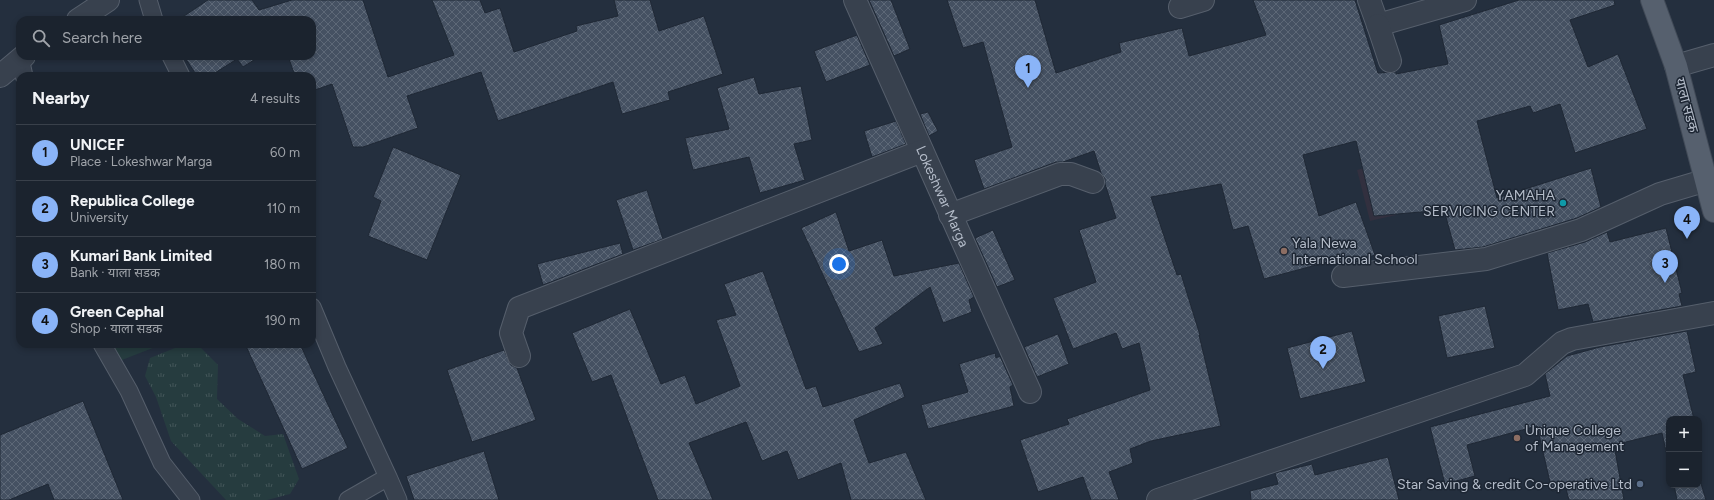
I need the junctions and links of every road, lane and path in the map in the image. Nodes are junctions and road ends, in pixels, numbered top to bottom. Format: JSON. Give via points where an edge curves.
{"nodes":[{"id":1,"x":108,"y":0,"type":"edge"},
{"id":2,"x":148,"y":0,"type":"edge"},
{"id":3,"x":855,"y":0,"type":"edge"},
{"id":4,"x":1203,"y":0,"type":"edge"},
{"id":5,"x":1369,"y":0,"type":"edge"},
{"id":6,"x":1465,"y":0,"type":"edge"},
{"id":7,"x":1652,"y":0,"type":"edge"},
{"id":8,"x":1180,"y":8,"type":"dead end"},
{"id":9,"x":84,"y":16,"type":"edge"},
{"id":10,"x":153,"y":16,"type":"edge"},
{"id":11,"x":1378,"y":25,"type":"junction"},
{"id":12,"x":1714,"y":55,"type":"edge"},
{"id":13,"x":173,"y":60,"type":"edge"},
{"id":14,"x":1390,"y":60,"type":"dead end"},
{"id":15,"x":22,"y":64,"type":"edge"},
{"id":16,"x":1676,"y":66,"type":"junction"},
{"id":17,"x":179,"y":72,"type":"edge"},
{"id":18,"x":0,"y":76,"type":"edge"},
{"id":19,"x":922,"y":151,"type":"junction"},
{"id":20,"x":1707,"y":180,"type":"junction"},
{"id":21,"x":1093,"y":182,"type":"dead end"},
{"id":22,"x":1714,"y":212,"type":"edge"},
{"id":23,"x":950,"y":215,"type":"junction"},
{"id":24,"x":1343,"y":276,"type":"dead end"},
{"id":25,"x":1714,"y":313,"type":"edge"},
{"id":26,"x":316,"y":317,"type":"edge"},
{"id":27,"x":104,"y":348,"type":"edge"},
{"id":28,"x":519,"y":356,"type":"dead end"},
{"id":29,"x":1030,"y":392,"type":"dead end"},
{"id":30,"x":388,"y":477,"type":"junction"},
{"id":31,"x":191,"y":500,"type":"edge"},
{"id":32,"x":348,"y":500,"type":"edge"},
{"id":33,"x":398,"y":500,"type":"edge"},
{"id":34,"x":1158,"y":500,"type":"edge"}],
"edges":[{"from":1,"to":9,"type":"street"},
{"from":2,"to":10,"type":"lane"},
{"from":3,"to":19,"type":"street","name":"Lokeshwar Marga"},
{"from":4,"to":8,"type":"street"},
{"from":5,"to":11,"type":"street"},
{"from":6,"to":11,"type":"street"},
{"from":7,"to":16,"type":"main road","name":"याला सडक"},
{"from":11,"to":14,"type":"street"},
{"from":12,"to":16,"type":"street"},
{"from":13,"to":17,"type":"lane"},
{"from":15,"to":18,"type":"street"},
{"from":16,"to":20,"type":"main road","name":"याला सडक"},
{"from":19,"to":23,"type":"street","name":"Lokeshwar Marga"},
{"from":19,"to":28,"type":"street","via":[[519,308],[511,333]]},
{"from":20,"to":22,"type":"main road","name":"याला सडक"},
{"from":20,"to":24,"type":"street","via":[[1660,194],[1581,230],[1486,260]]},
{"from":21,"to":23,"type":"street","via":[[1071,174],[1060,174]]},
{"from":23,"to":29,"type":"street","name":"Lokeshwar Marga"},
{"from":25,"to":34,"type":"street","via":[[1572,339],[1562,343],[1524,375]]},
{"from":26,"to":30,"type":"lane"},
{"from":27,"to":31,"type":"lane","via":[[129,391],[162,463]]},
{"from":30,"to":32,"type":"lane"},
{"from":30,"to":33,"type":"lane"}]}
